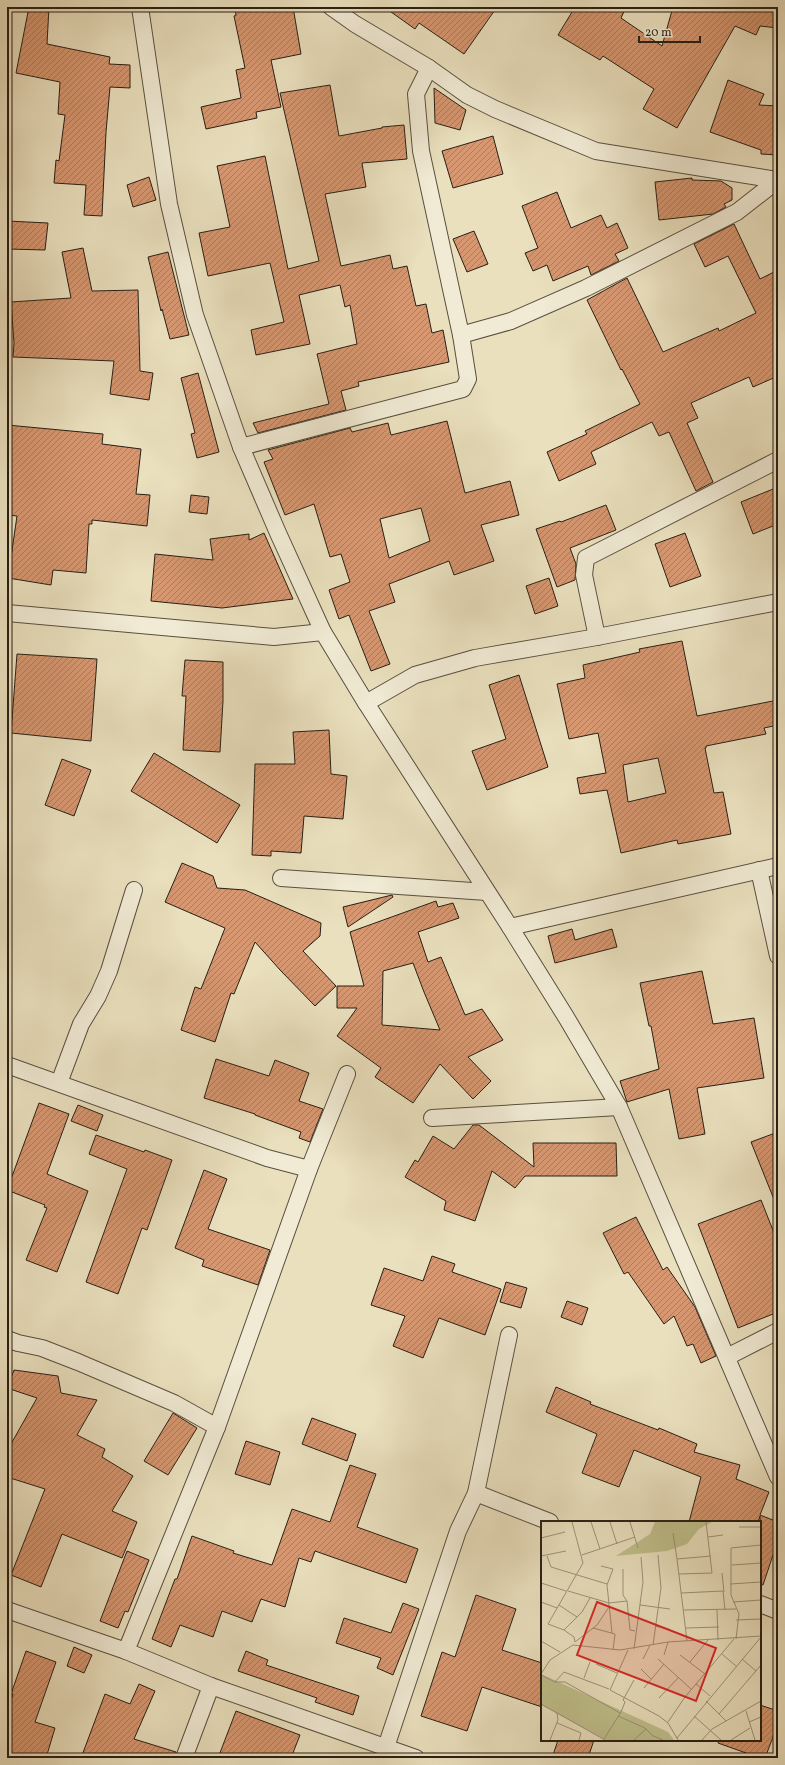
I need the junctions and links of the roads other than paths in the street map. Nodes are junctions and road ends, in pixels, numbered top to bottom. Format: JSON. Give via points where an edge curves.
{"nodes":[{"id":1,"x":140,"y":7,"type":"edge"},
{"id":2,"x":331,"y":7,"type":"edge"},
{"id":3,"x":429,"y":68,"type":"junction"},
{"id":4,"x":778,"y":180,"type":"edge"},
{"id":5,"x":461,"y":335,"type":"junction"},
{"id":6,"x":241,"y":447,"type":"junction"},
{"id":7,"x":778,"y":460,"type":"edge"},
{"id":8,"x":778,"y":602,"type":"edge"},
{"id":9,"x":7,"y":613,"type":"edge"},
{"id":10,"x":323,"y":632,"type":"junction"},
{"id":11,"x":597,"y":637,"type":"junction"},
{"id":12,"x":366,"y":703,"type":"junction"},
{"id":13,"x":778,"y":866,"type":"edge"},
{"id":14,"x":759,"y":870,"type":"junction"},
{"id":15,"x":282,"y":878,"type":"dead end"},
{"id":16,"x":134,"y":890,"type":"dead end"},
{"id":17,"x":487,"y":892,"type":"junction"},
{"id":18,"x":510,"y":927,"type":"junction"},
{"id":19,"x":778,"y":956,"type":"edge"},
{"id":20,"x":7,"y":1065,"type":"edge"},
{"id":21,"x":347,"y":1074,"type":"dead end"},
{"id":22,"x":59,"y":1083,"type":"junction"},
{"id":23,"x":619,"y":1107,"type":"junction"},
{"id":24,"x":432,"y":1118,"type":"dead end"},
{"id":25,"x":309,"y":1169,"type":"junction"},
{"id":26,"x":778,"y":1332,"type":"edge"},
{"id":27,"x":509,"y":1335,"type":"dead end"},
{"id":28,"x":7,"y":1339,"type":"edge"},
{"id":29,"x":727,"y":1358,"type":"junction"},
{"id":30,"x":217,"y":1427,"type":"junction"},
{"id":31,"x":778,"y":1477,"type":"edge"},
{"id":32,"x":476,"y":1493,"type":"junction"},
{"id":33,"x":547,"y":1521,"type":"edge"},
{"id":34,"x":761,"y":1604,"type":"edge"},
{"id":35,"x":7,"y":1610,"type":"edge"},
{"id":36,"x":778,"y":1611,"type":"edge"},
{"id":37,"x":126,"y":1651,"type":"junction"},
{"id":38,"x":211,"y":1686,"type":"junction"},
{"id":39,"x":386,"y":1747,"type":"junction"},
{"id":40,"x":184,"y":1758,"type":"edge"},
{"id":41,"x":416,"y":1758,"type":"edge"}],
"edges":[{"from":1,"to":6,"type":"street","via":[[170,204],[195,315]]},
{"from":2,"to":3,"type":"street"},
{"from":3,"to":4,"type":"street","via":[[467,95],[495,109],[596,151]]},
{"from":3,"to":5,"type":"street","via":[[416,94],[421,151]]},
{"from":4,"to":5,"type":"street","via":[[737,212],[586,288],[510,321]]},
{"from":5,"to":6,"type":"street","via":[[468,379],[463,390]]},
{"from":6,"to":10,"type":"street"},
{"from":7,"to":11,"type":"street","via":[[586,558],[584,575]]},
{"from":8,"to":11,"type":"street"},
{"from":9,"to":10,"type":"street","via":[[274,637]]},
{"from":10,"to":12,"type":"street"},
{"from":11,"to":12,"type":"street","via":[[475,658],[415,675]]},
{"from":12,"to":17,"type":"street"},
{"from":13,"to":14,"type":"street"},
{"from":14,"to":18,"type":"street"},
{"from":14,"to":19,"type":"street"},
{"from":15,"to":17,"type":"street"},
{"from":16,"to":22,"type":"street","via":[[109,971],[81,1024]]},
{"from":17,"to":18,"type":"street"},
{"from":18,"to":23,"type":"street"},
{"from":20,"to":22,"type":"street"},
{"from":21,"to":25,"type":"street"},
{"from":22,"to":25,"type":"street","via":[[267,1158]]},
{"from":23,"to":24,"type":"street"},
{"from":23,"to":29,"type":"street"},
{"from":25,"to":30,"type":"street"},
{"from":26,"to":29,"type":"street"},
{"from":27,"to":32,"type":"street"},
{"from":28,"to":30,"type":"street","via":[[42,1348],[78,1362],[174,1403]]},
{"from":29,"to":31,"type":"street"},
{"from":30,"to":37,"type":"street"},
{"from":32,"to":33,"type":"street"},
{"from":32,"to":39,"type":"street","via":[[458,1531]]},
{"from":34,"to":36,"type":"street"},
{"from":35,"to":37,"type":"street"},
{"from":37,"to":38,"type":"street"},
{"from":38,"to":39,"type":"street"},
{"from":38,"to":40,"type":"street"},
{"from":39,"to":41,"type":"street"}]}
